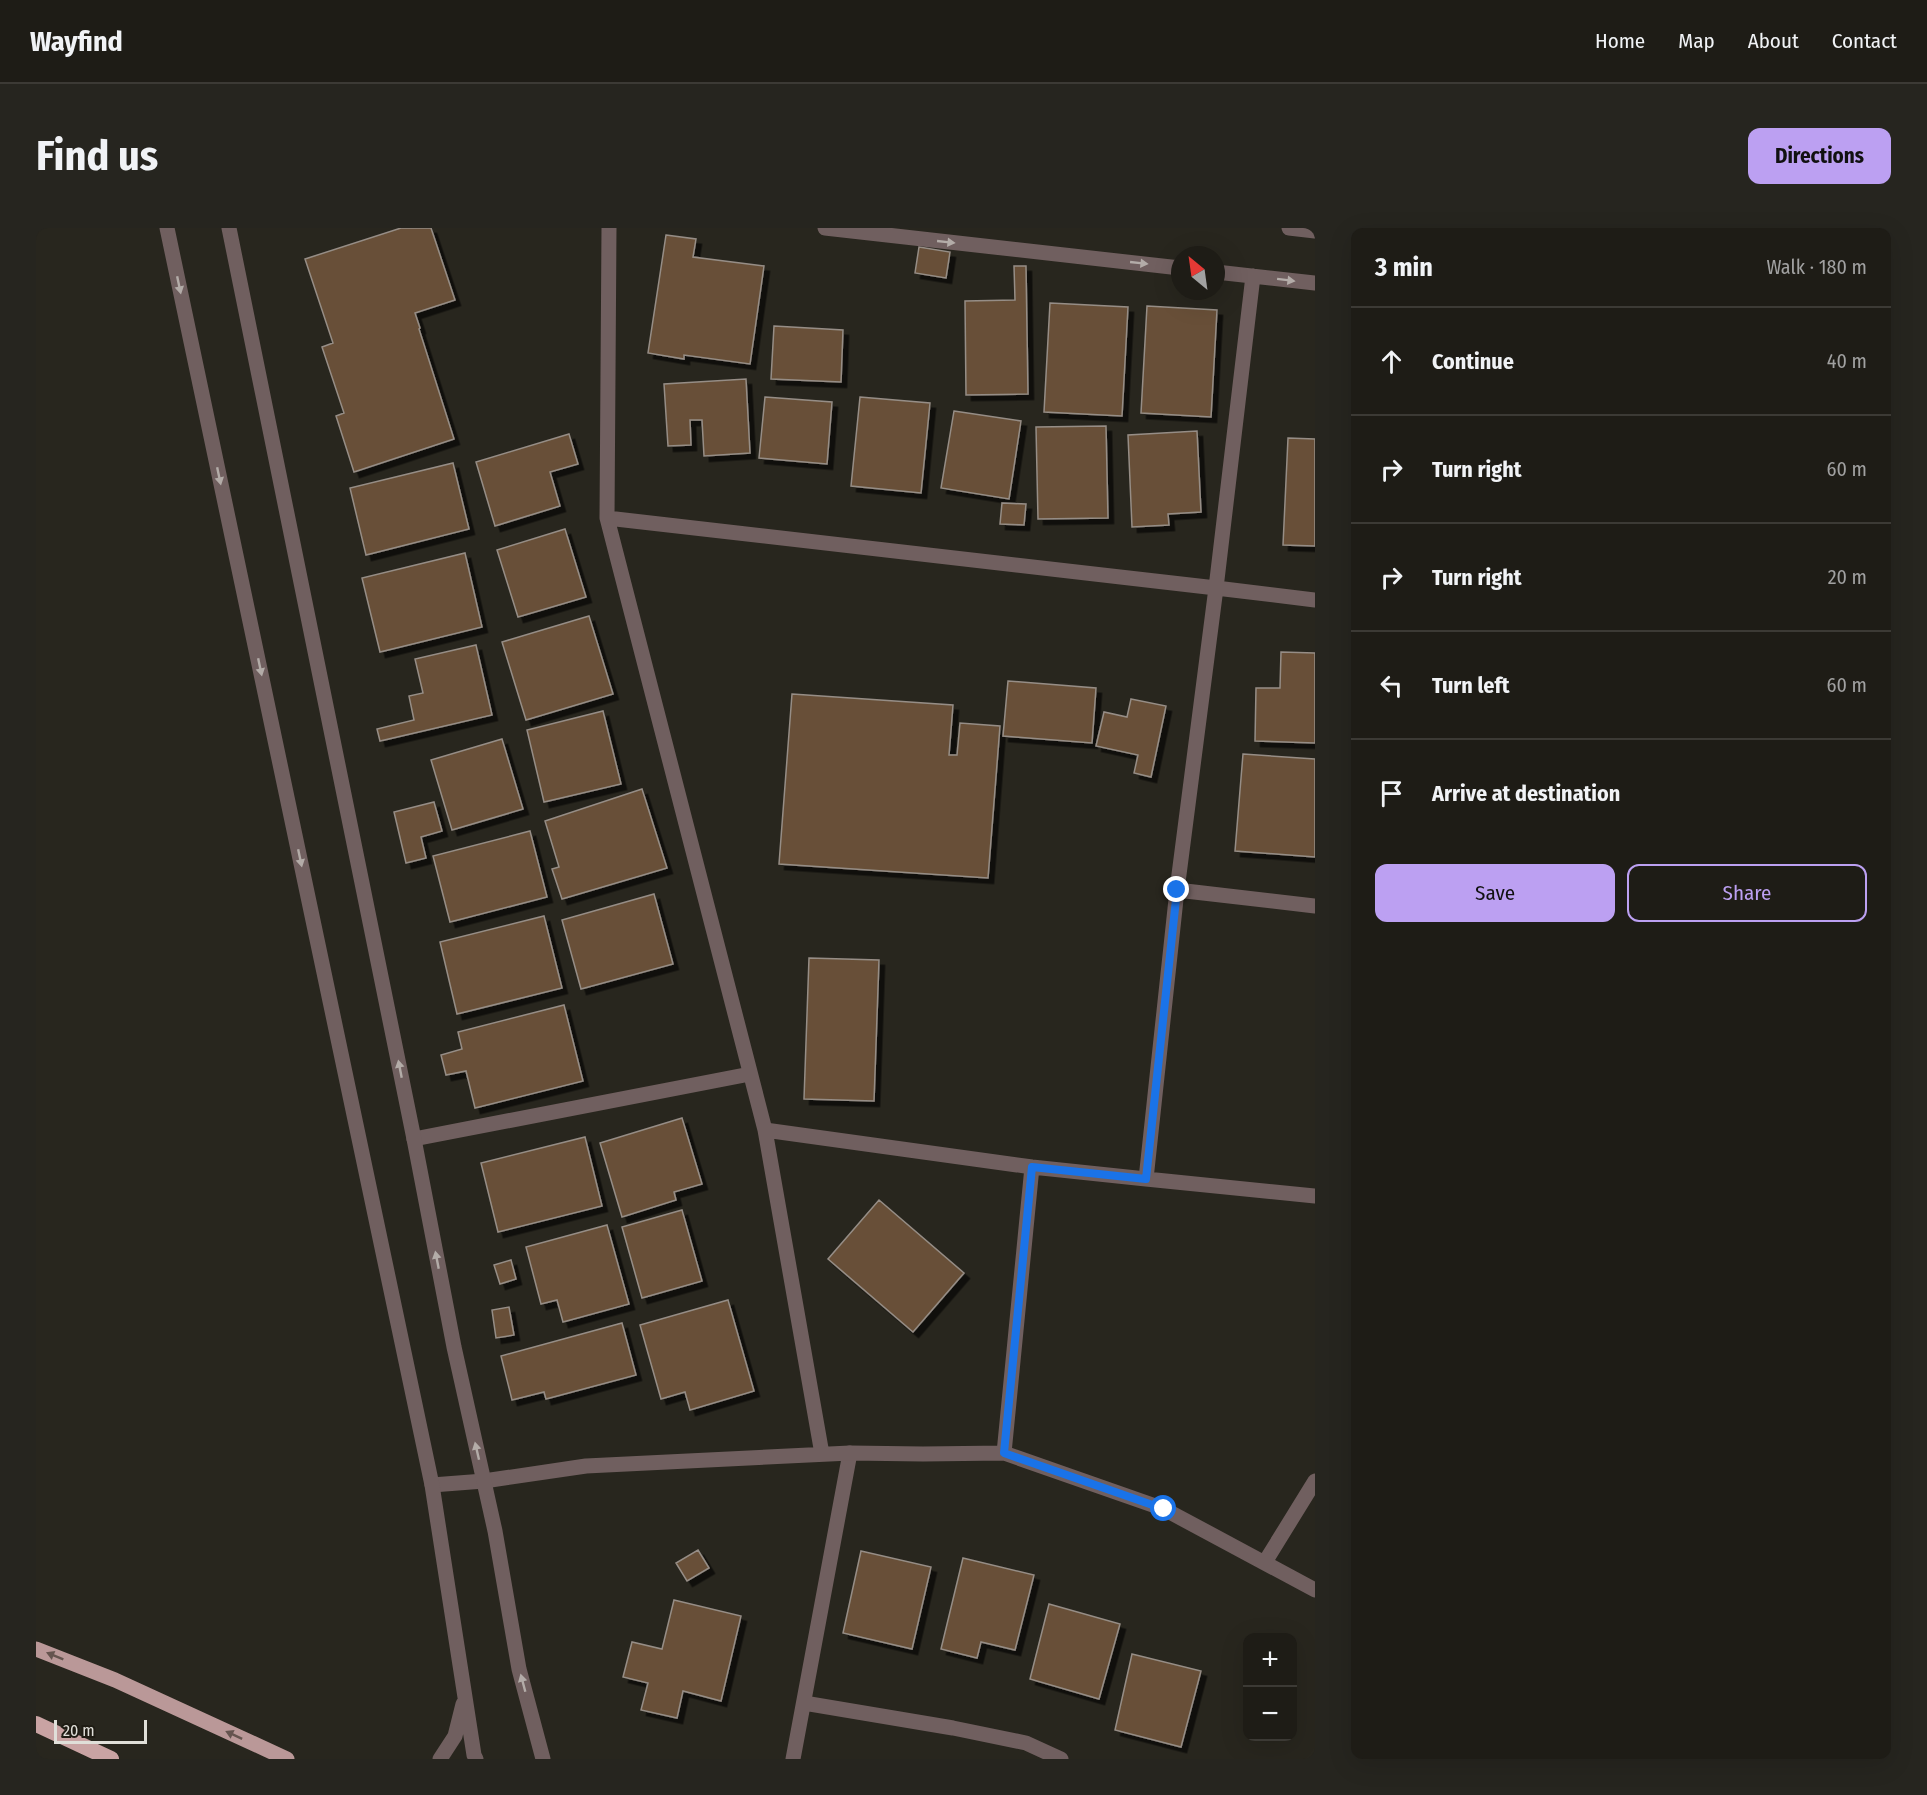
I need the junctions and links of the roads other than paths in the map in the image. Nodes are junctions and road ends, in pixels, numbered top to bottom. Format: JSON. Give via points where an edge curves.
{"nodes":[{"id":1,"x":167,"y":228,"type":"edge"},
{"id":2,"x":229,"y":228,"type":"edge"},
{"id":3,"x":609,"y":228,"type":"edge"},
{"id":4,"x":825,"y":228,"type":"edge"},
{"id":5,"x":1290,"y":228,"type":"edge"},
{"id":6,"x":1315,"y":231,"type":"edge"},
{"id":7,"x":1171,"y":267,"type":"edge"},
{"id":8,"x":1225,"y":273,"type":"edge"},
{"id":9,"x":1253,"y":276,"type":"junction"},
{"id":10,"x":1315,"y":283,"type":"edge"},
{"id":11,"x":607,"y":518,"type":"junction"},
{"id":12,"x":1216,"y":588,"type":"junction"},
{"id":13,"x":1315,"y":600,"type":"edge"},
{"id":14,"x":1177,"y":890,"type":"junction"},
{"id":15,"x":1315,"y":906,"type":"edge"},
{"id":16,"x":750,"y":1074,"type":"junction"},
{"id":17,"x":765,"y":1130,"type":"junction"},
{"id":18,"x":414,"y":1139,"type":"junction"},
{"id":19,"x":1032,"y":1167,"type":"junction"},
{"id":20,"x":1146,"y":1179,"type":"junction"},
{"id":21,"x":1315,"y":1196,"type":"edge"},
{"id":22,"x":850,"y":1453,"type":"junction"},
{"id":23,"x":1004,"y":1453,"type":"junction"},
{"id":24,"x":822,"y":1454,"type":"junction"},
{"id":25,"x":484,"y":1481,"type":"junction"},
{"id":26,"x":1315,"y":1481,"type":"edge"},
{"id":27,"x":432,"y":1485,"type":"junction"},
{"id":28,"x":1265,"y":1562,"type":"junction"},
{"id":29,"x":1315,"y":1590,"type":"edge"},
{"id":30,"x":36,"y":1649,"type":"edge"},
{"id":31,"x":465,"y":1698,"type":"junction"},
{"id":32,"x":804,"y":1704,"type":"junction"},
{"id":33,"x":36,"y":1724,"type":"edge"},
{"id":34,"x":538,"y":1740,"type":"junction"},
{"id":35,"x":111,"y":1759,"type":"edge"},
{"id":36,"x":287,"y":1759,"type":"edge"},
{"id":37,"x":440,"y":1759,"type":"edge"},
{"id":38,"x":476,"y":1759,"type":"edge"},
{"id":39,"x":534,"y":1759,"type":"edge"},
{"id":40,"x":543,"y":1759,"type":"edge"},
{"id":41,"x":793,"y":1759,"type":"edge"},
{"id":42,"x":1061,"y":1759,"type":"edge"}],
"edges":[{"from":1,"to":27,"type":"street","one_way":true},
{"from":18,"to":2,"type":"street","one_way":true},
{"from":3,"to":11,"type":"street"},
{"from":4,"to":7,"type":"street","one_way":true},
{"from":5,"to":6,"type":"street"},
{"from":8,"to":9,"type":"street"},
{"from":9,"to":10,"type":"street","one_way":true},
{"from":9,"to":12,"type":"street"},
{"from":11,"to":12,"type":"street"},
{"from":11,"to":16,"type":"street"},
{"from":12,"to":13,"type":"street"},
{"from":12,"to":14,"type":"street"},
{"from":14,"to":15,"type":"street"},
{"from":14,"to":20,"type":"street"},
{"from":16,"to":17,"type":"street"},
{"from":16,"to":18,"type":"street"},
{"from":17,"to":19,"type":"street"},
{"from":17,"to":24,"type":"street"},
{"from":25,"to":18,"type":"street","one_way":true},
{"from":19,"to":20,"type":"street"},
{"from":19,"to":23,"type":"street"},
{"from":20,"to":21,"type":"street"},
{"from":22,"to":23,"type":"street"},
{"from":22,"to":24,"type":"street"},
{"from":22,"to":32,"type":"street"},
{"from":23,"to":28,"type":"street","via":[[1164,1509]]},
{"from":24,"to":25,"type":"street","via":[[586,1466]]},
{"from":25,"to":27,"type":"street"},
{"from":34,"to":25,"type":"street","one_way":true,"via":[[519,1669]]},
{"from":26,"to":28,"type":"street"},
{"from":27,"to":31,"type":"street"},
{"from":28,"to":29,"type":"street"},
{"from":36,"to":30,"type":"main road","one_way":true,"via":[[115,1680]]},
{"from":31,"to":37,"type":"street","via":[[455,1736]]},
{"from":31,"to":38,"type":"street"},
{"from":32,"to":41,"type":"street"},
{"from":32,"to":42,"type":"street","via":[[1026,1743]]},
{"from":33,"to":35,"type":"highway"},
{"from":34,"to":39,"type":"street"},
{"from":34,"to":40,"type":"street"}]}
